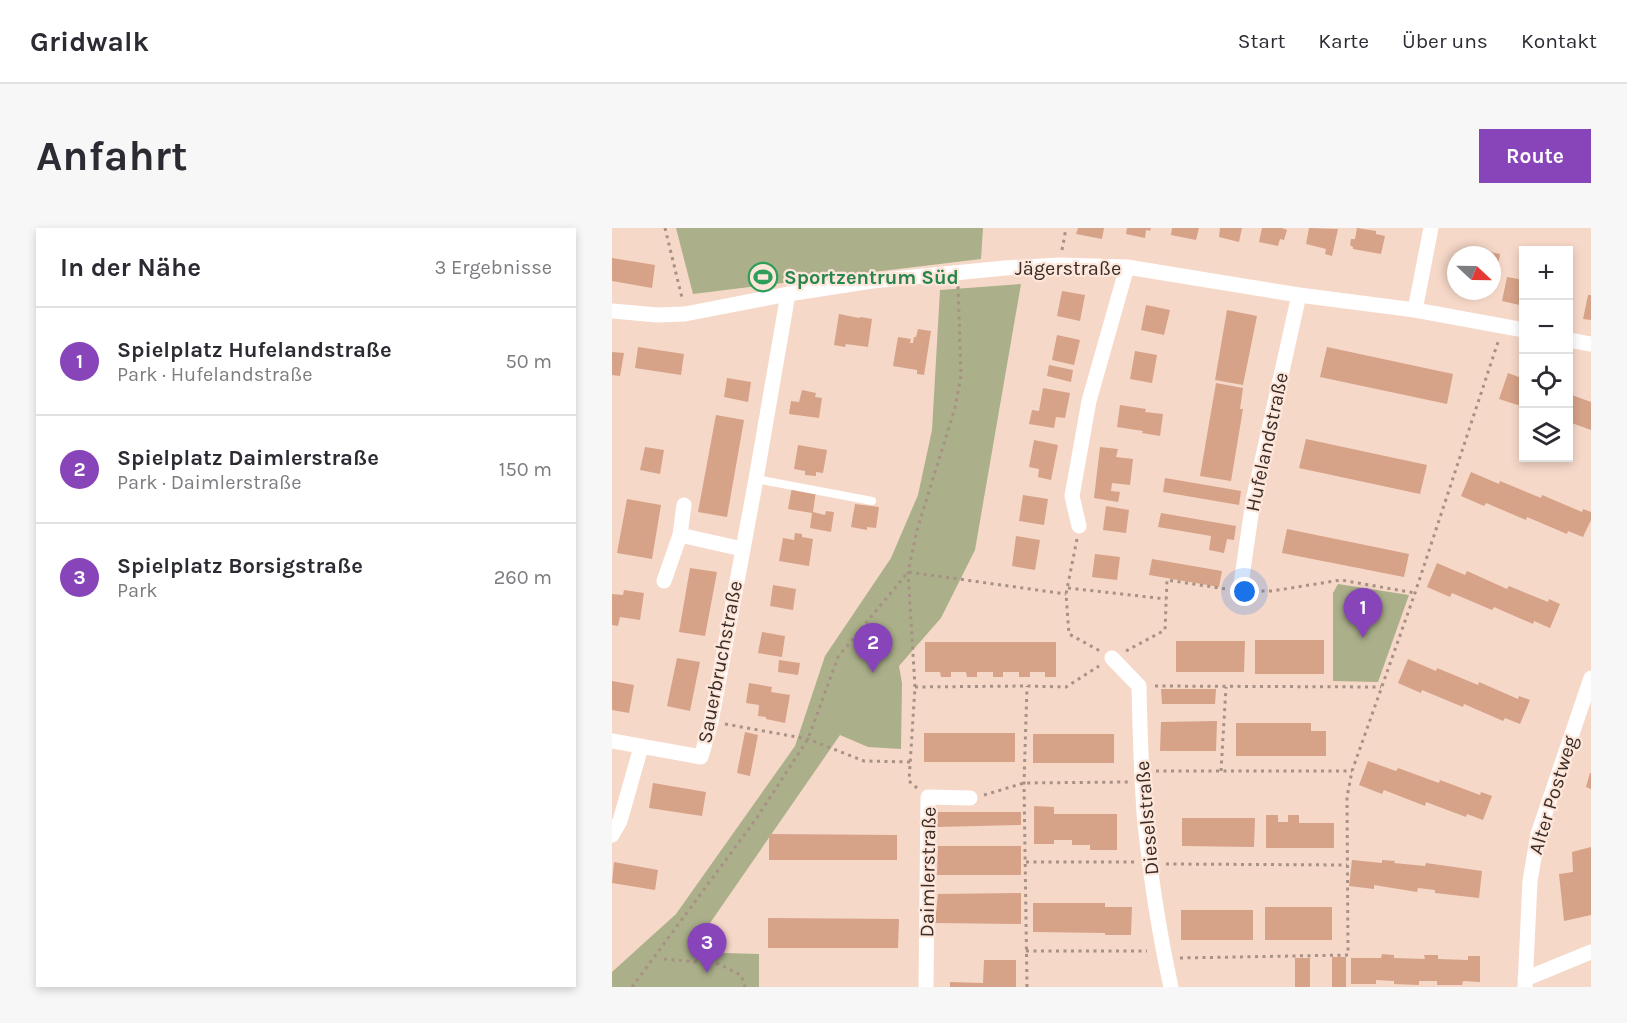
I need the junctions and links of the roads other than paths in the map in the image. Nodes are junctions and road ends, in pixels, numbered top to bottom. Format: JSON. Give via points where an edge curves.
{"nodes":[{"id":1,"x":1431,"y":228,"type":"edge"},
{"id":2,"x":1127,"y":267,"type":"junction"},
{"id":3,"x":788,"y":294,"type":"junction"},
{"id":4,"x":1299,"y":295,"type":"junction"},
{"id":5,"x":1415,"y":310,"type":"junction"},
{"id":6,"x":612,"y":311,"type":"edge"},
{"id":7,"x":1519,"y":329,"type":"edge"},
{"id":8,"x":1573,"y":341,"type":"edge"},
{"id":9,"x":1591,"y":345,"type":"edge"},
{"id":10,"x":756,"y":479,"type":"junction"},
{"id":11,"x":872,"y":501,"type":"dead end"},
{"id":12,"x":684,"y":505,"type":"dead end"},
{"id":13,"x":1079,"y":526,"type":"road end"},
{"id":14,"x":680,"y":535,"type":"junction"},
{"id":15,"x":742,"y":549,"type":"junction"},
{"id":16,"x":664,"y":581,"type":"dead end"},
{"id":17,"x":1240,"y":591,"type":"dead end"},
{"id":18,"x":1112,"y":658,"type":"road end"},
{"id":19,"x":1591,"y":678,"type":"edge"},
{"id":20,"x":612,"y":741,"type":"edge"},
{"id":21,"x":641,"y":747,"type":"junction"},
{"id":22,"x":970,"y":798,"type":"road end"},
{"id":23,"x":612,"y":835,"type":"edge"},
{"id":24,"x":1591,"y":952,"type":"edge"},
{"id":25,"x":1525,"y":983,"type":"edge"},
{"id":26,"x":926,"y":987,"type":"edge"},
{"id":27,"x":1171,"y":987,"type":"edge"}],
"edges":[{"from":1,"to":5,"type":"street"},
{"from":2,"to":3,"type":"street","name":"Jägerstraße","via":[[1005,268]]},
{"from":2,"to":4,"type":"street","name":"Jägerstraße"},
{"from":2,"to":13,"type":"street","via":[[1089,401],[1072,496]]},
{"from":3,"to":6,"type":"street","name":"Jägerstraße","via":[[685,314]]},
{"from":3,"to":10,"type":"street","name":"Sauerbruchstraße"},
{"from":4,"to":5,"type":"street","name":"Jägerstraße"},
{"from":4,"to":17,"type":"street","name":"Hufelandstraße","via":[[1253,501]]},
{"from":5,"to":7,"type":"street","name":"Jägerstraße"},
{"from":8,"to":9,"type":"street"},
{"from":10,"to":11,"type":"lane"},
{"from":10,"to":15,"type":"street","name":"Sauerbruchstraße"},
{"from":12,"to":14,"type":"street"},
{"from":14,"to":15,"type":"street"},
{"from":14,"to":16,"type":"street"},
{"from":15,"to":21,"type":"street","name":"Sauerbruchstraße","via":[[711,722],[701,757]]},
{"from":18,"to":27,"type":"street","name":"Dieselstraße","via":[[1139,686],[1150,863]]},
{"from":19,"to":25,"type":"street","name":"Alter Postweg","via":[[1538,834],[1530,882]]},
{"from":20,"to":21,"type":"street","name":"Sauerbruchstraße"},
{"from":21,"to":23,"type":"street","via":[[620,822]]},
{"from":22,"to":26,"type":"street","name":"Daimlerstraße","via":[[928,797]]},
{"from":24,"to":25,"type":"street"}]}
